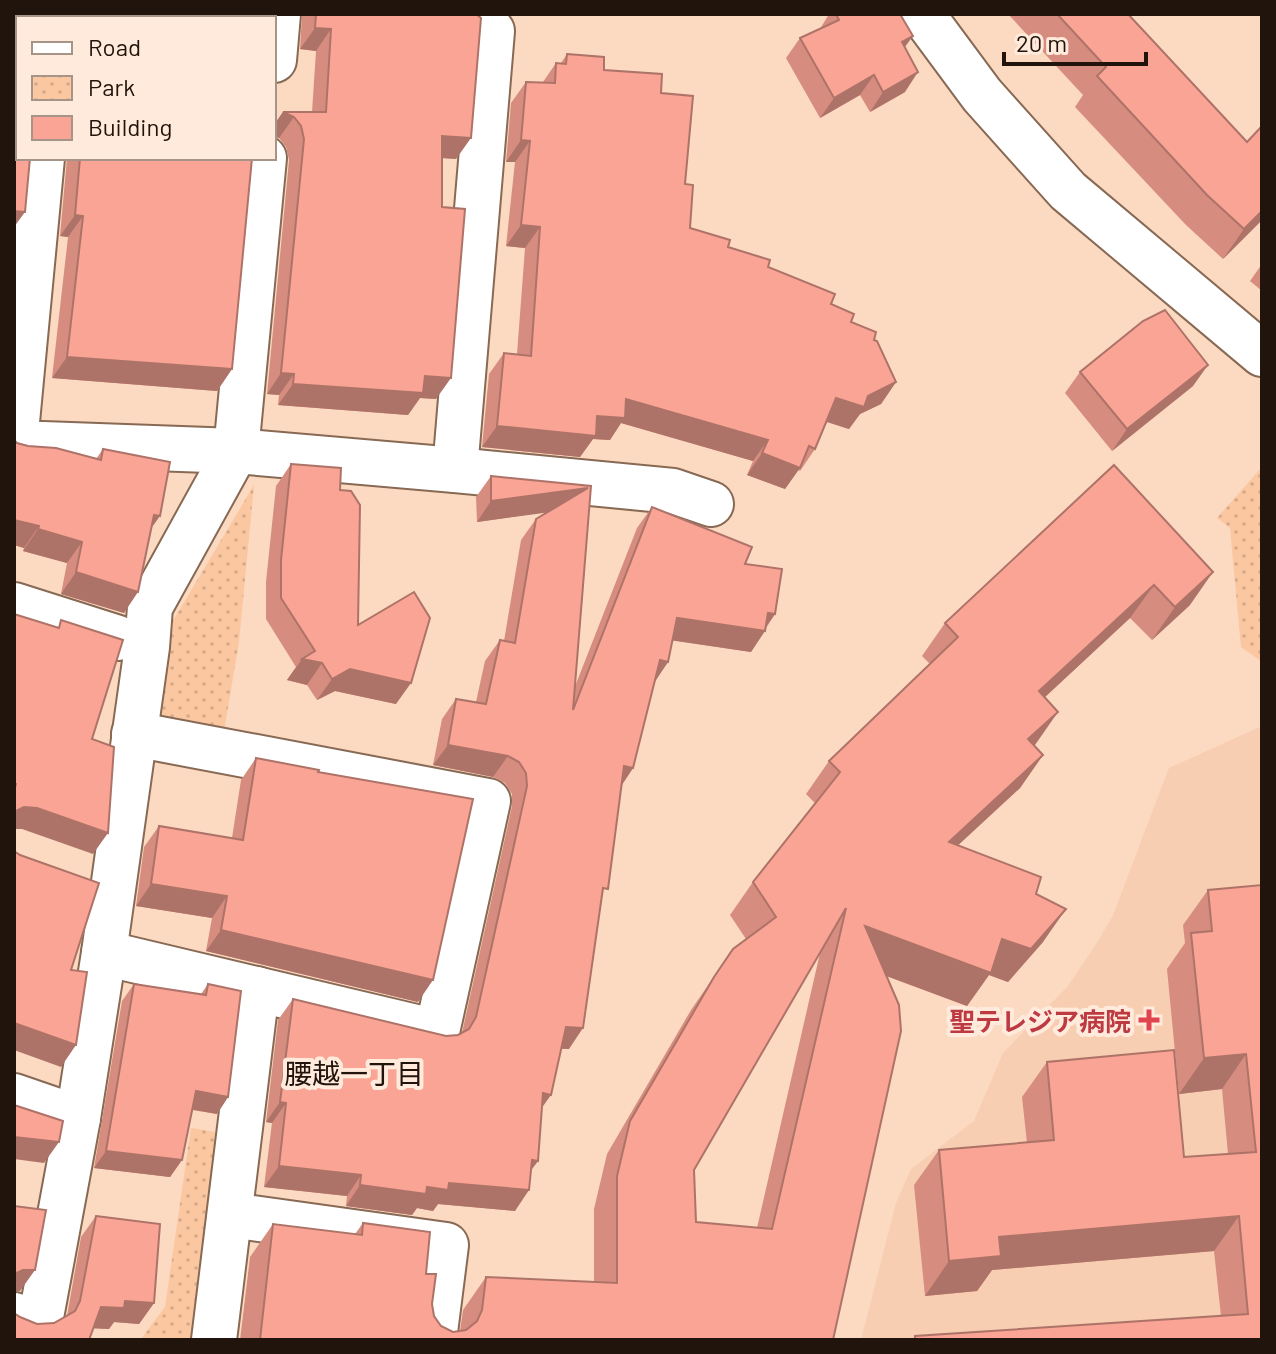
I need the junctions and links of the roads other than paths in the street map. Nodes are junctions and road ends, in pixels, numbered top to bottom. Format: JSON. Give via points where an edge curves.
{"nodes":[{"id":1,"x":278,"y":14,"type":"edge"},
{"id":2,"x":479,"y":14,"type":"edge"},
{"id":3,"x":922,"y":14,"type":"edge"},
{"id":4,"x":276,"y":37,"type":"edge"},
{"id":5,"x":42,"y":160,"type":"edge"},
{"id":6,"x":264,"y":160,"type":"edge"},
{"id":7,"x":1262,"y":354,"type":"edge"},
{"id":8,"x":236,"y":451,"type":"junction"},
{"id":9,"x":455,"y":470,"type":"junction"},
{"id":10,"x":711,"y":504,"type":"dead end"},
{"id":11,"x":14,"y":605,"type":"edge"},
{"id":12,"x":147,"y":647,"type":"junction"},
{"id":13,"x":134,"y":734,"type":"junction"},
{"id":14,"x":71,"y":873,"type":"edge"},
{"id":15,"x":113,"y":888,"type":"junction"},
{"id":16,"x":104,"y":953,"type":"junction"},
{"id":17,"x":257,"y":989,"type":"junction"},
{"id":18,"x":14,"y":1096,"type":"edge"},
{"id":19,"x":78,"y":1118,"type":"junction"},
{"id":20,"x":230,"y":1215,"type":"junction"},
{"id":21,"x":14,"y":1315,"type":"edge"},
{"id":22,"x":214,"y":1340,"type":"edge"},
{"id":23,"x":434,"y":1340,"type":"edge"}],
"edges":[{"from":1,"to":4,"type":"street"},
{"from":2,"to":9,"type":"street","via":[[492,31]]},
{"from":3,"to":7,"type":"street","via":[[982,95],[1068,191]]},
{"from":5,"to":8,"type":"street","via":[[15,443]]},
{"from":6,"to":8,"type":"street"},
{"from":8,"to":9,"type":"street"},
{"from":8,"to":12,"type":"street","via":[[150,607]]},
{"from":9,"to":10,"type":"street","via":[[673,491]]},
{"from":11,"to":12,"type":"street"},
{"from":12,"to":13,"type":"street"},
{"from":13,"to":15,"type":"street"},
{"from":13,"to":17,"type":"street","via":[[488,801],[437,1032]]},
{"from":14,"to":15,"type":"street"},
{"from":15,"to":16,"type":"street"},
{"from":16,"to":17,"type":"street"},
{"from":16,"to":19,"type":"street"},
{"from":17,"to":20,"type":"street"},
{"from":18,"to":19,"type":"street"},
{"from":19,"to":21,"type":"street","via":[[41,1317],[31,1321]]},
{"from":20,"to":22,"type":"street"},
{"from":20,"to":23,"type":"street","via":[[446,1245]]}]}
